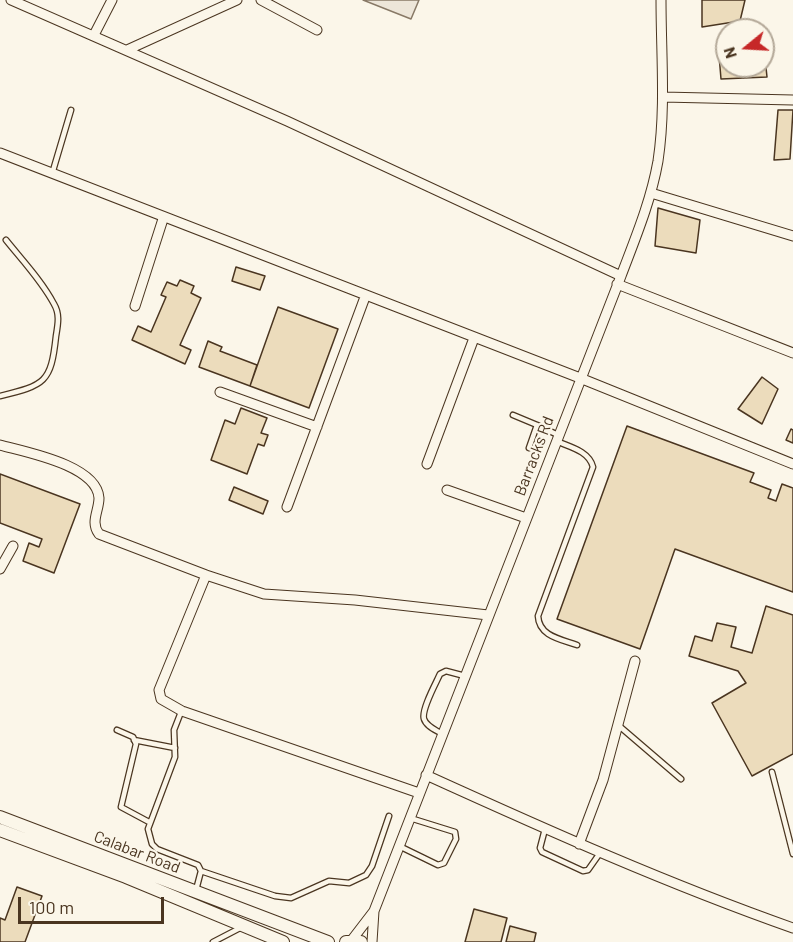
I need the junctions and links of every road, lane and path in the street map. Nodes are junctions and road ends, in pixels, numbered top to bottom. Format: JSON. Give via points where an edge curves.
{"nodes":[{"id":1,"x":12,"y":0,"type":"edge"},
{"id":2,"x":237,"y":0,"type":"edge"},
{"id":3,"x":261,"y":0,"type":"edge"},
{"id":4,"x":661,"y":0,"type":"edge"},
{"id":5,"x":109,"y":1,"type":"edge"},
{"id":6,"x":317,"y":30,"type":"dead end"},
{"id":7,"x":94,"y":35,"type":"junction"},
{"id":8,"x":127,"y":50,"type":"junction"},
{"id":9,"x":663,"y":97,"type":"junction"},
{"id":10,"x":793,"y":100,"type":"edge"},
{"id":11,"x":71,"y":110,"type":"dead end"},
{"id":12,"x":0,"y":153,"type":"edge"},
{"id":13,"x":52,"y":174,"type":"junction"},
{"id":14,"x":651,"y":193,"type":"junction"},
{"id":15,"x":163,"y":219,"type":"junction"},
{"id":16,"x":793,"y":236,"type":"edge"},
{"id":17,"x":6,"y":240,"type":"dead end"},
{"id":18,"x":619,"y":280,"type":"junction"},
{"id":19,"x":365,"y":297,"type":"junction"},
{"id":20,"x":135,"y":306,"type":"dead end"},
{"id":21,"x":474,"y":338,"type":"junction"},
{"id":22,"x":793,"y":353,"type":"edge"},
{"id":23,"x":580,"y":378,"type":"junction"},
{"id":24,"x":220,"y":392,"type":"dead end"},
{"id":25,"x":0,"y":396,"type":"edge"},
{"id":26,"x":513,"y":415,"type":"dead end"},
{"id":27,"x":537,"y":424,"type":"junction"},
{"id":28,"x":317,"y":427,"type":"junction"},
{"id":29,"x":557,"y":438,"type":"junction"},
{"id":30,"x":0,"y":446,"type":"edge"},
{"id":31,"x":529,"y":448,"type":"dead end"},
{"id":32,"x":427,"y":464,"type":"dead end"},
{"id":33,"x":793,"y":464,"type":"edge"},
{"id":34,"x":447,"y":489,"type":"dead end"},
{"id":35,"x":287,"y":507,"type":"dead end"},
{"id":36,"x":526,"y":518,"type":"junction"},
{"id":37,"x":13,"y":546,"type":"dead end"},
{"id":38,"x":0,"y":569,"type":"edge"},
{"id":39,"x":206,"y":576,"type":"junction"},
{"id":40,"x":488,"y":615,"type":"junction"},
{"id":41,"x":577,"y":645,"type":"dead end"},
{"id":42,"x":635,"y":661,"type":"dead end"},
{"id":43,"x":465,"y":676,"type":"junction"},
{"id":44,"x":182,"y":711,"type":"junction"},
{"id":45,"x":618,"y":725,"type":"junction"},
{"id":46,"x":117,"y":730,"type":"dead end"},
{"id":47,"x":442,"y":734,"type":"junction"},
{"id":48,"x":134,"y":740,"type":"junction"},
{"id":49,"x":175,"y":748,"type":"junction"},
{"id":50,"x":772,"y":772,"type":"dead end"},
{"id":51,"x":426,"y":775,"type":"junction"},
{"id":52,"x":681,"y":779,"type":"dead end"},
{"id":53,"x":419,"y":794,"type":"junction"},
{"id":54,"x":389,"y":816,"type":"dead end"},
{"id":55,"x":0,"y":817,"type":"edge"},
{"id":56,"x":410,"y":818,"type":"junction"},
{"id":57,"x":149,"y":822,"type":"junction"},
{"id":58,"x":545,"y":829,"type":"junction"},
{"id":59,"x":0,"y":830,"type":"edge"},
{"id":60,"x":579,"y":844,"type":"junction"},
{"id":61,"x":399,"y":846,"type":"junction"},
{"id":62,"x":600,"y":853,"type":"junction"},
{"id":63,"x":793,"y":854,"type":"edge"},
{"id":64,"x":201,"y":871,"type":"junction"},
{"id":65,"x":196,"y":892,"type":"junction"},
{"id":66,"x":374,"y":911,"type":"junction"},
{"id":67,"x":244,"y":925,"type":"junction"},
{"id":68,"x":793,"y":928,"type":"edge"},
{"id":69,"x":213,"y":942,"type":"edge"},
{"id":70,"x":283,"y":942,"type":"edge"},
{"id":71,"x":328,"y":942,"type":"edge"},
{"id":72,"x":353,"y":942,"type":"edge"},
{"id":73,"x":372,"y":942,"type":"edge"}],
"edges":[{"from":1,"to":7,"type":"street"},
{"from":2,"to":8,"type":"street"},
{"from":3,"to":6,"type":"street"},
{"from":4,"to":9,"type":"street","name":"Barracks Rd"},
{"from":5,"to":7,"type":"street"},
{"from":7,"to":8,"type":"street"},
{"from":8,"to":18,"type":"street"},
{"from":9,"to":10,"type":"street"},
{"from":9,"to":14,"type":"street","name":"Barracks Rd"},
{"from":11,"to":13,"type":"lane"},
{"from":12,"to":13,"type":"street"},
{"from":13,"to":15,"type":"street"},
{"from":14,"to":16,"type":"street"},
{"from":14,"to":18,"type":"street","name":"Barracks Rd"},
{"from":15,"to":19,"type":"street"},
{"from":15,"to":20,"type":"street"},
{"from":17,"to":25,"type":"lane","via":[[54,303],[58,317],[49,373],[33,387]]},
{"from":18,"to":22,"type":"street"},
{"from":18,"to":23,"type":"street","name":"Barracks Rd"},
{"from":19,"to":21,"type":"street"},
{"from":19,"to":28,"type":"street"},
{"from":21,"to":23,"type":"street"},
{"from":21,"to":32,"type":"street"},
{"from":23,"to":29,"type":"street","name":"Barracks Rd"},
{"from":23,"to":33,"type":"street"},
{"from":24,"to":28,"type":"street"},
{"from":26,"to":27,"type":"lane"},
{"from":27,"to":29,"type":"lane"},
{"from":27,"to":31,"type":"lane"},
{"from":28,"to":35,"type":"street"},
{"from":29,"to":36,"type":"street","name":"Barracks Rd"},
{"from":29,"to":41,"type":"lane","via":[[584,453],[593,467],[538,624],[544,632]]},
{"from":30,"to":39,"type":"street","via":[[58,461],[90,480],[98,494],[94,526],[99,534]]},
{"from":34,"to":36,"type":"street"},
{"from":36,"to":40,"type":"street","name":"Barracks Rd"},
{"from":37,"to":38,"type":"street"},
{"from":39,"to":40,"type":"street","via":[[264,594]]},
{"from":39,"to":44,"type":"street","via":[[159,690],[165,704]]},
{"from":40,"to":43,"type":"street","name":"Barracks Rd"},
{"from":42,"to":45,"type":"street"},
{"from":43,"to":47,"type":"street","name":"Barracks Rd"},
{"from":43,"to":47,"type":"lane","via":[[446,671],[440,674],[424,712],[427,725]]},
{"from":44,"to":49,"type":"lane","via":[[174,730]]},
{"from":44,"to":53,"type":"street"},
{"from":45,"to":52,"type":"lane"},
{"from":45,"to":60,"type":"street"},
{"from":46,"to":48,"type":"lane"},
{"from":47,"to":51,"type":"street","name":"Barracks Rd"},
{"from":48,"to":49,"type":"lane"},
{"from":48,"to":57,"type":"lane","via":[[121,807]]},
{"from":49,"to":57,"type":"lane"},
{"from":50,"to":63,"type":"lane"},
{"from":51,"to":53,"type":"street","name":"Barracks Rd"},
{"from":51,"to":58,"type":"street"},
{"from":53,"to":56,"type":"street","name":"Barracks Rd"},
{"from":54,"to":64,"type":"lane","via":[[372,866],[366,875],[349,883],[329,881],[291,898]]},
{"from":55,"to":65,"type":"main road","name":"Calabar Road"},
{"from":56,"to":61,"type":"street","name":"Barracks Rd"},
{"from":56,"to":61,"type":"lane","via":[[454,832],[456,839],[444,863],[438,865]]},
{"from":57,"to":64,"type":"lane","via":[[149,836],[157,849],[198,865]]},
{"from":58,"to":60,"type":"street"},
{"from":58,"to":62,"type":"lane","via":[[542,852],[583,870],[588,870]]},
{"from":59,"to":67,"type":"main road","name":"Calabar Road"},
{"from":60,"to":62,"type":"street"},
{"from":61,"to":66,"type":"street","name":"Barracks Rd"},
{"from":62,"to":68,"type":"street"},
{"from":64,"to":65,"type":"lane"},
{"from":65,"to":71,"type":"main road","name":"Calabar Road"},
{"from":66,"to":72,"type":"street","name":"Barracks Rd"},
{"from":66,"to":73,"type":"street","name":"Barracks Rd"},
{"from":67,"to":69,"type":"lane"},
{"from":67,"to":70,"type":"main road","name":"Calabar Road"}]}
